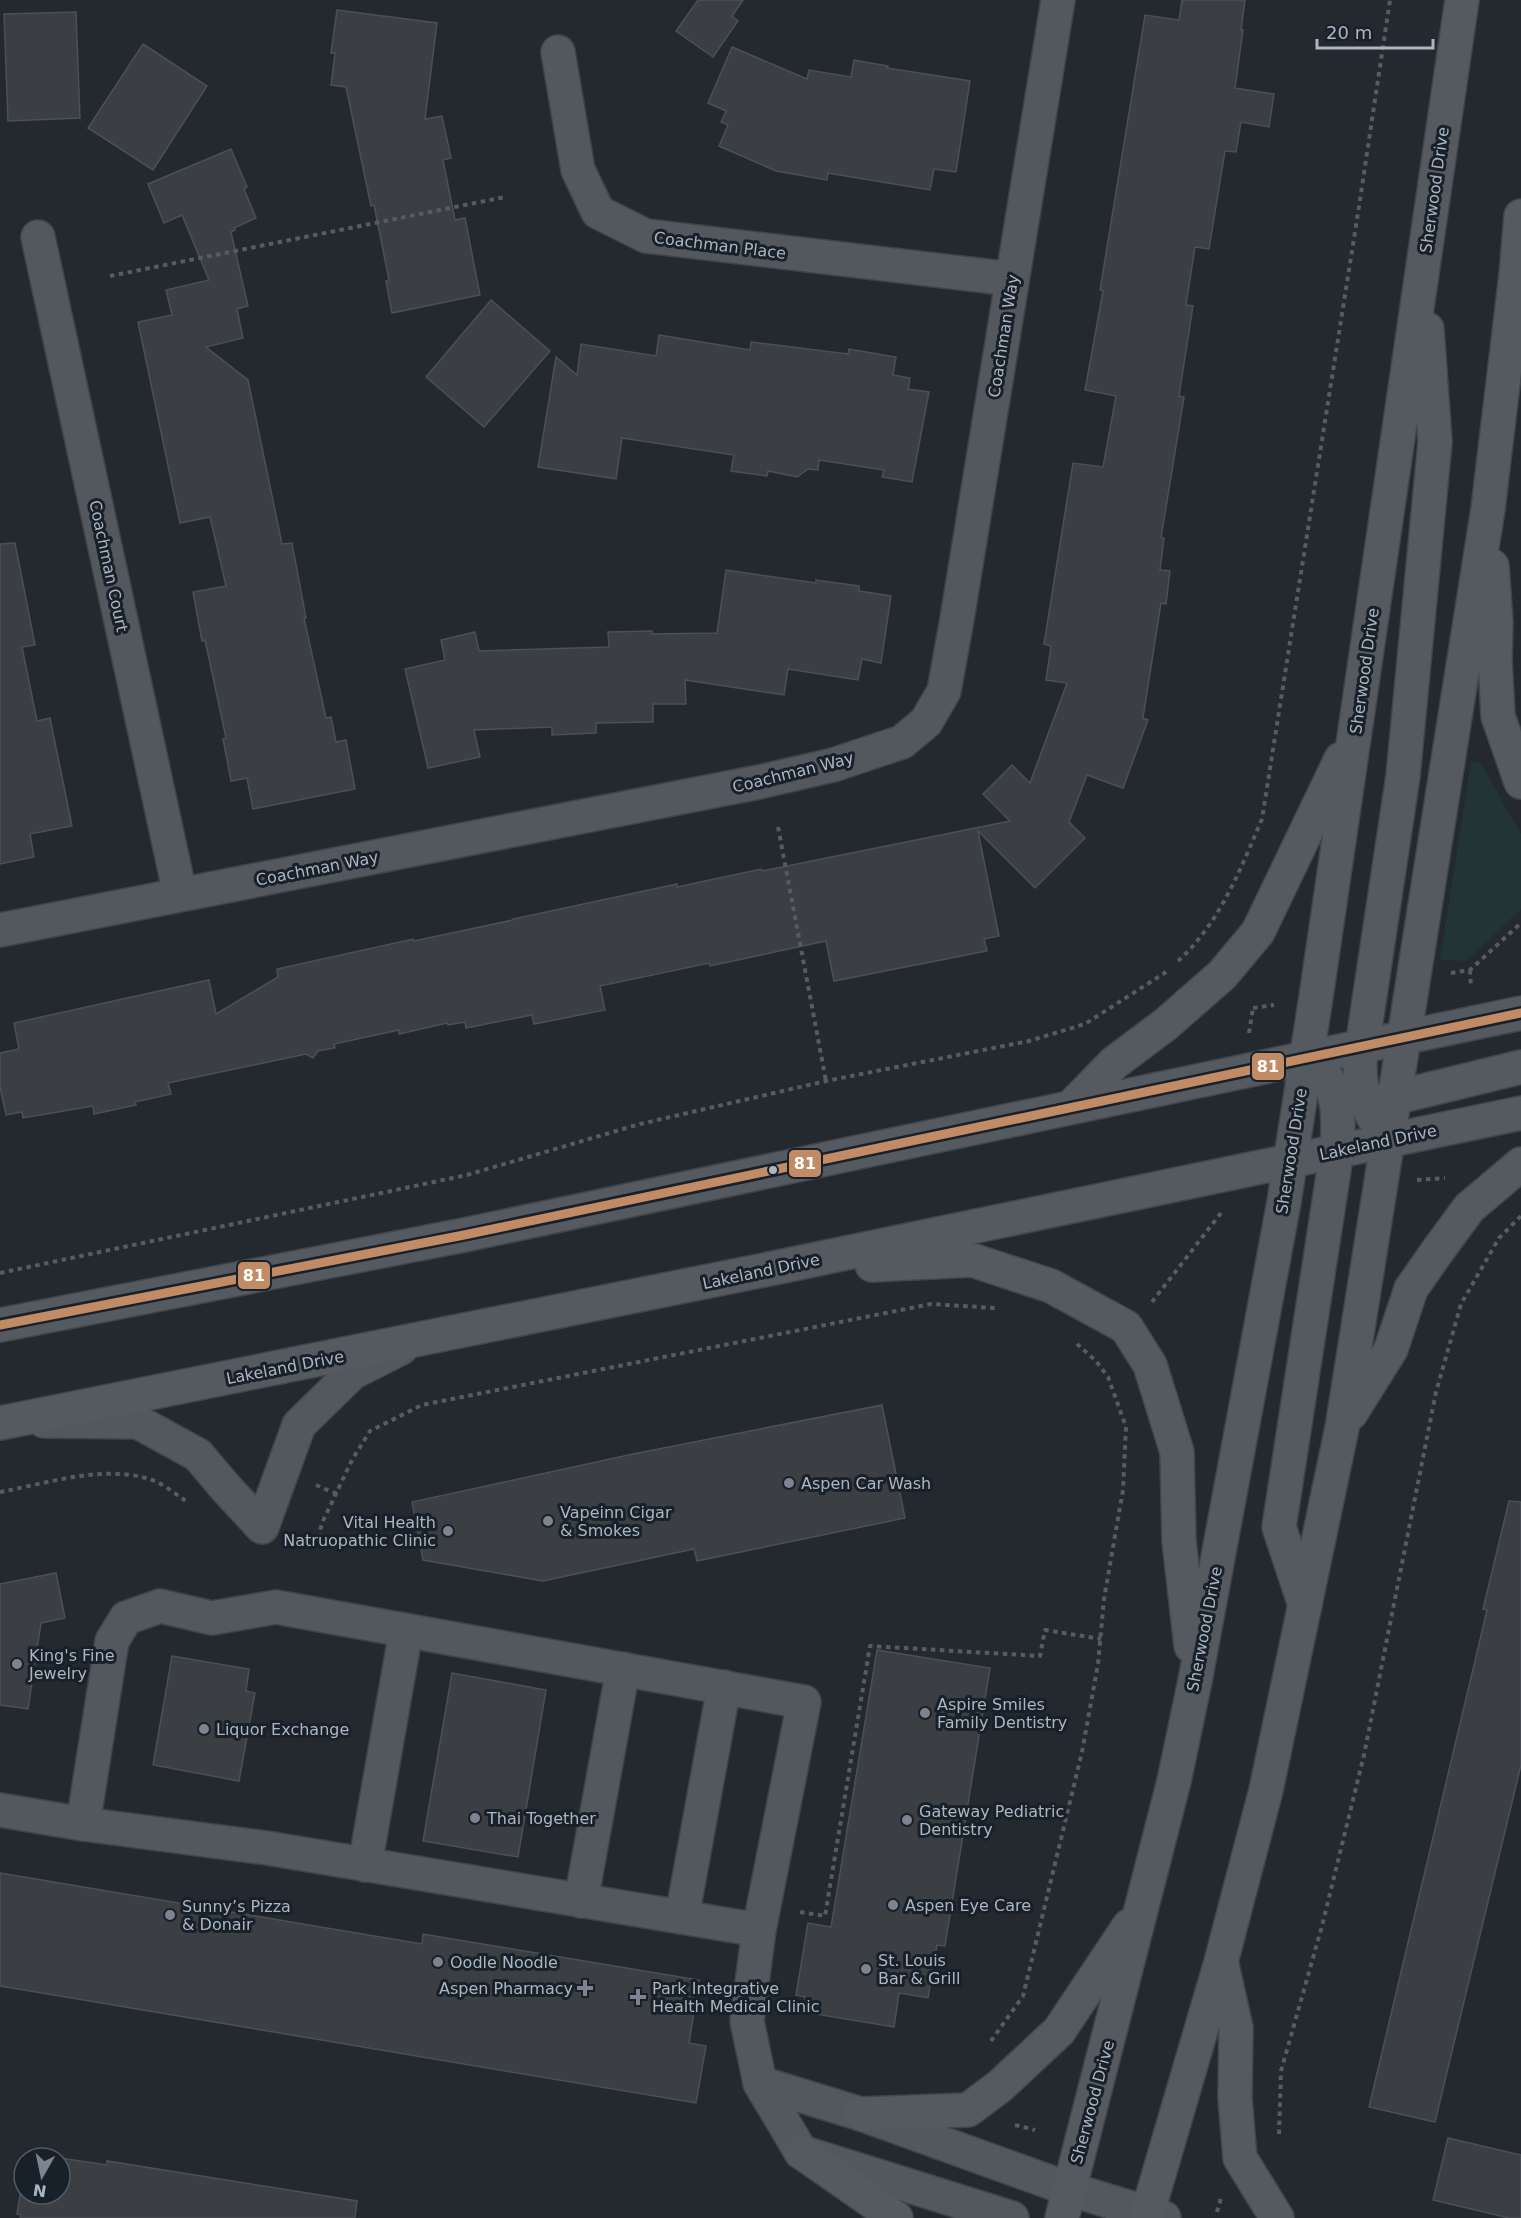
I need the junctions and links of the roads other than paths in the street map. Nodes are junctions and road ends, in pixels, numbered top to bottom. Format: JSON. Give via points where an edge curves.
{"nodes":[{"id":1,"x":1058,"y":0,"type":"edge"},
{"id":2,"x":1462,"y":0,"type":"edge"},
{"id":3,"x":558,"y":52,"type":"dead end"},
{"id":4,"x":1521,"y":216,"type":"edge"},
{"id":5,"x":38,"y":237,"type":"dead end"},
{"id":6,"x":1422,"y":268,"type":"junction"},
{"id":7,"x":1012,"y":279,"type":"junction"},
{"id":8,"x":1488,"y":509,"type":"junction"},
{"id":9,"x":1355,"y":730,"type":"junction"},
{"id":10,"x":1521,"y":782,"type":"edge"},
{"id":11,"x":180,"y":894,"type":"junction"},
{"id":12,"x":0,"y":930,"type":"edge"},
{"id":13,"x":1521,"y":1013,"type":"edge"},
{"id":14,"x":1404,"y":1037,"type":"junction"},
{"id":15,"x":1361,"y":1046,"type":"junction"},
{"id":16,"x":1305,"y":1058,"type":"junction"},
{"id":17,"x":1521,"y":1067,"type":"edge"},
{"id":18,"x":1071,"y":1107,"type":"junction"},
{"id":19,"x":1521,"y":1113,"type":"edge"},
{"id":20,"x":1359,"y":1118,"type":"junction"},
{"id":21,"x":1389,"y":1139,"type":"junction"},
{"id":22,"x":1290,"y":1161,"type":"junction"},
{"id":23,"x":1521,"y":1164,"type":"edge"},
{"id":24,"x":769,"y":1269,"type":"junction"},
{"id":25,"x":0,"y":1325,"type":"edge"},
{"id":26,"x":414,"y":1342,"type":"junction"},
{"id":27,"x":8,"y":1422,"type":"edge"},
{"id":28,"x":1342,"y":1428,"type":"junction"},
{"id":29,"x":1305,"y":1607,"type":"junction"},
{"id":30,"x":406,"y":1631,"type":"junction"},
{"id":31,"x":623,"y":1669,"type":"junction"},
{"id":32,"x":1195,"y":1681,"type":"junction"},
{"id":33,"x":724,"y":1687,"type":"junction"},
{"id":34,"x":0,"y":1810,"type":"edge"},
{"id":35,"x":83,"y":1824,"type":"junction"},
{"id":36,"x":365,"y":1864,"type":"junction"},
{"id":37,"x":581,"y":1901,"type":"junction"},
{"id":38,"x":1144,"y":1904,"type":"junction"},
{"id":39,"x":682,"y":1917,"type":"junction"},
{"id":40,"x":759,"y":1930,"type":"junction"},
{"id":41,"x":1221,"y":1962,"type":"junction"},
{"id":42,"x":760,"y":2083,"type":"junction"},
{"id":43,"x":861,"y":2114,"type":"junction"},
{"id":44,"x":801,"y":2152,"type":"junction"},
{"id":45,"x":1065,"y":2204,"type":"edge"},
{"id":46,"x":1153,"y":2216,"type":"edge"},
{"id":47,"x":896,"y":2218,"type":"edge"},
{"id":48,"x":1012,"y":2218,"type":"edge"},
{"id":49,"x":1277,"y":2218,"type":"edge"}],
"edges":[{"from":1,"to":7,"type":"street","name":"Coachman Way"},
{"from":2,"to":6,"type":"main road","name":"Sherwood Drive"},
{"from":3,"to":7,"type":"street","name":"Coachman Place","via":[[578,170],[598,212],[646,236]]},
{"from":4,"to":8,"type":"main road"},
{"from":5,"to":11,"type":"street","name":"Coachman Court"},
{"from":6,"to":9,"type":"main road","name":"Sherwood Drive"},
{"from":6,"to":15,"type":"main road","via":[[1435,441],[1403,776]]},
{"from":7,"to":11,"type":"street","name":"Coachman Way","via":[[944,691],[926,722],[902,742],[833,765],[759,782]]},
{"from":8,"to":10,"type":"main road","via":[[1498,716]]},
{"from":8,"to":14,"type":"main road"},
{"from":9,"to":16,"type":"main road","name":"Sherwood Drive"},
{"from":9,"to":18,"type":"main road","via":[[1258,932],[1222,975],[1114,1063]]},
{"from":11,"to":12,"type":"street","name":"Coachman Way"},
{"from":13,"to":14,"type":"main road"},
{"from":14,"to":15,"type":"main road"},
{"from":14,"to":20,"type":"main road"},
{"from":15,"to":16,"type":"main road"},
{"from":15,"to":20,"type":"main road"},
{"from":16,"to":18,"type":"main road"},
{"from":16,"to":20,"type":"main road","via":[[1318,1066],[1335,1097]]},
{"from":16,"to":22,"type":"main road","name":"Sherwood Drive"},
{"from":17,"to":20,"type":"main road"},
{"from":18,"to":25,"type":"main road","via":[[464,1235]]},
{"from":19,"to":21,"type":"main road","name":"Lakeland Drive"},
{"from":20,"to":21,"type":"main road","name":"Lakeland Drive"},
{"from":20,"to":21,"type":"main road"},
{"from":20,"to":22,"type":"main road","name":"Lakeland Drive"},
{"from":20,"to":29,"type":"main road","via":[[1279,1527]]},
{"from":21,"to":28,"type":"main road"},
{"from":22,"to":24,"type":"main road","name":"Lakeland Drive"},
{"from":22,"to":32,"type":"main road","name":"Sherwood Drive"},
{"from":23,"to":28,"type":"main road","via":[[1469,1208],[1436,1252],[1411,1289],[1391,1348]]},
{"from":24,"to":26,"type":"main road","name":"Lakeland Drive"},
{"from":24,"to":32,"type":"main road","via":[[972,1260],[1052,1286],[1126,1327],[1150,1365],[1177,1452],[1179,1541]]},
{"from":26,"to":27,"type":"main road","name":"Lakeland Drive"},
{"from":26,"to":27,"type":"street","via":[[352,1373],[299,1425],[262,1527],[198,1455],[138,1422]]},
{"from":28,"to":29,"type":"main road"},
{"from":29,"to":41,"type":"main road","via":[[1266,1790]]},
{"from":30,"to":31,"type":"street"},
{"from":30,"to":35,"type":"street","via":[[276,1607],[212,1618],[159,1606],[126,1618],[112,1641]]},
{"from":30,"to":36,"type":"street"},
{"from":31,"to":33,"type":"street"},
{"from":31,"to":37,"type":"street"},
{"from":32,"to":38,"type":"main road","name":"Sherwood Drive"},
{"from":33,"to":39,"type":"street"},
{"from":33,"to":40,"type":"street","via":[[804,1702]]},
{"from":34,"to":35,"type":"street"},
{"from":35,"to":36,"type":"street"},
{"from":36,"to":37,"type":"street"},
{"from":37,"to":39,"type":"street"},
{"from":38,"to":43,"type":"main road","via":[[1059,2031],[968,2110]]},
{"from":38,"to":45,"type":"main road","name":"Sherwood Drive"},
{"from":39,"to":40,"type":"street"},
{"from":40,"to":42,"type":"street","via":[[747,2021]]},
{"from":41,"to":46,"type":"main road"},
{"from":41,"to":49,"type":"main road","via":[[1236,2028],[1235,2098],[1240,2158]]},
{"from":42,"to":43,"type":"street"},
{"from":42,"to":44,"type":"street"},
{"from":43,"to":45,"type":"street"},
{"from":44,"to":47,"type":"main road"},
{"from":44,"to":48,"type":"street"},
{"from":45,"to":46,"type":"street"}]}
